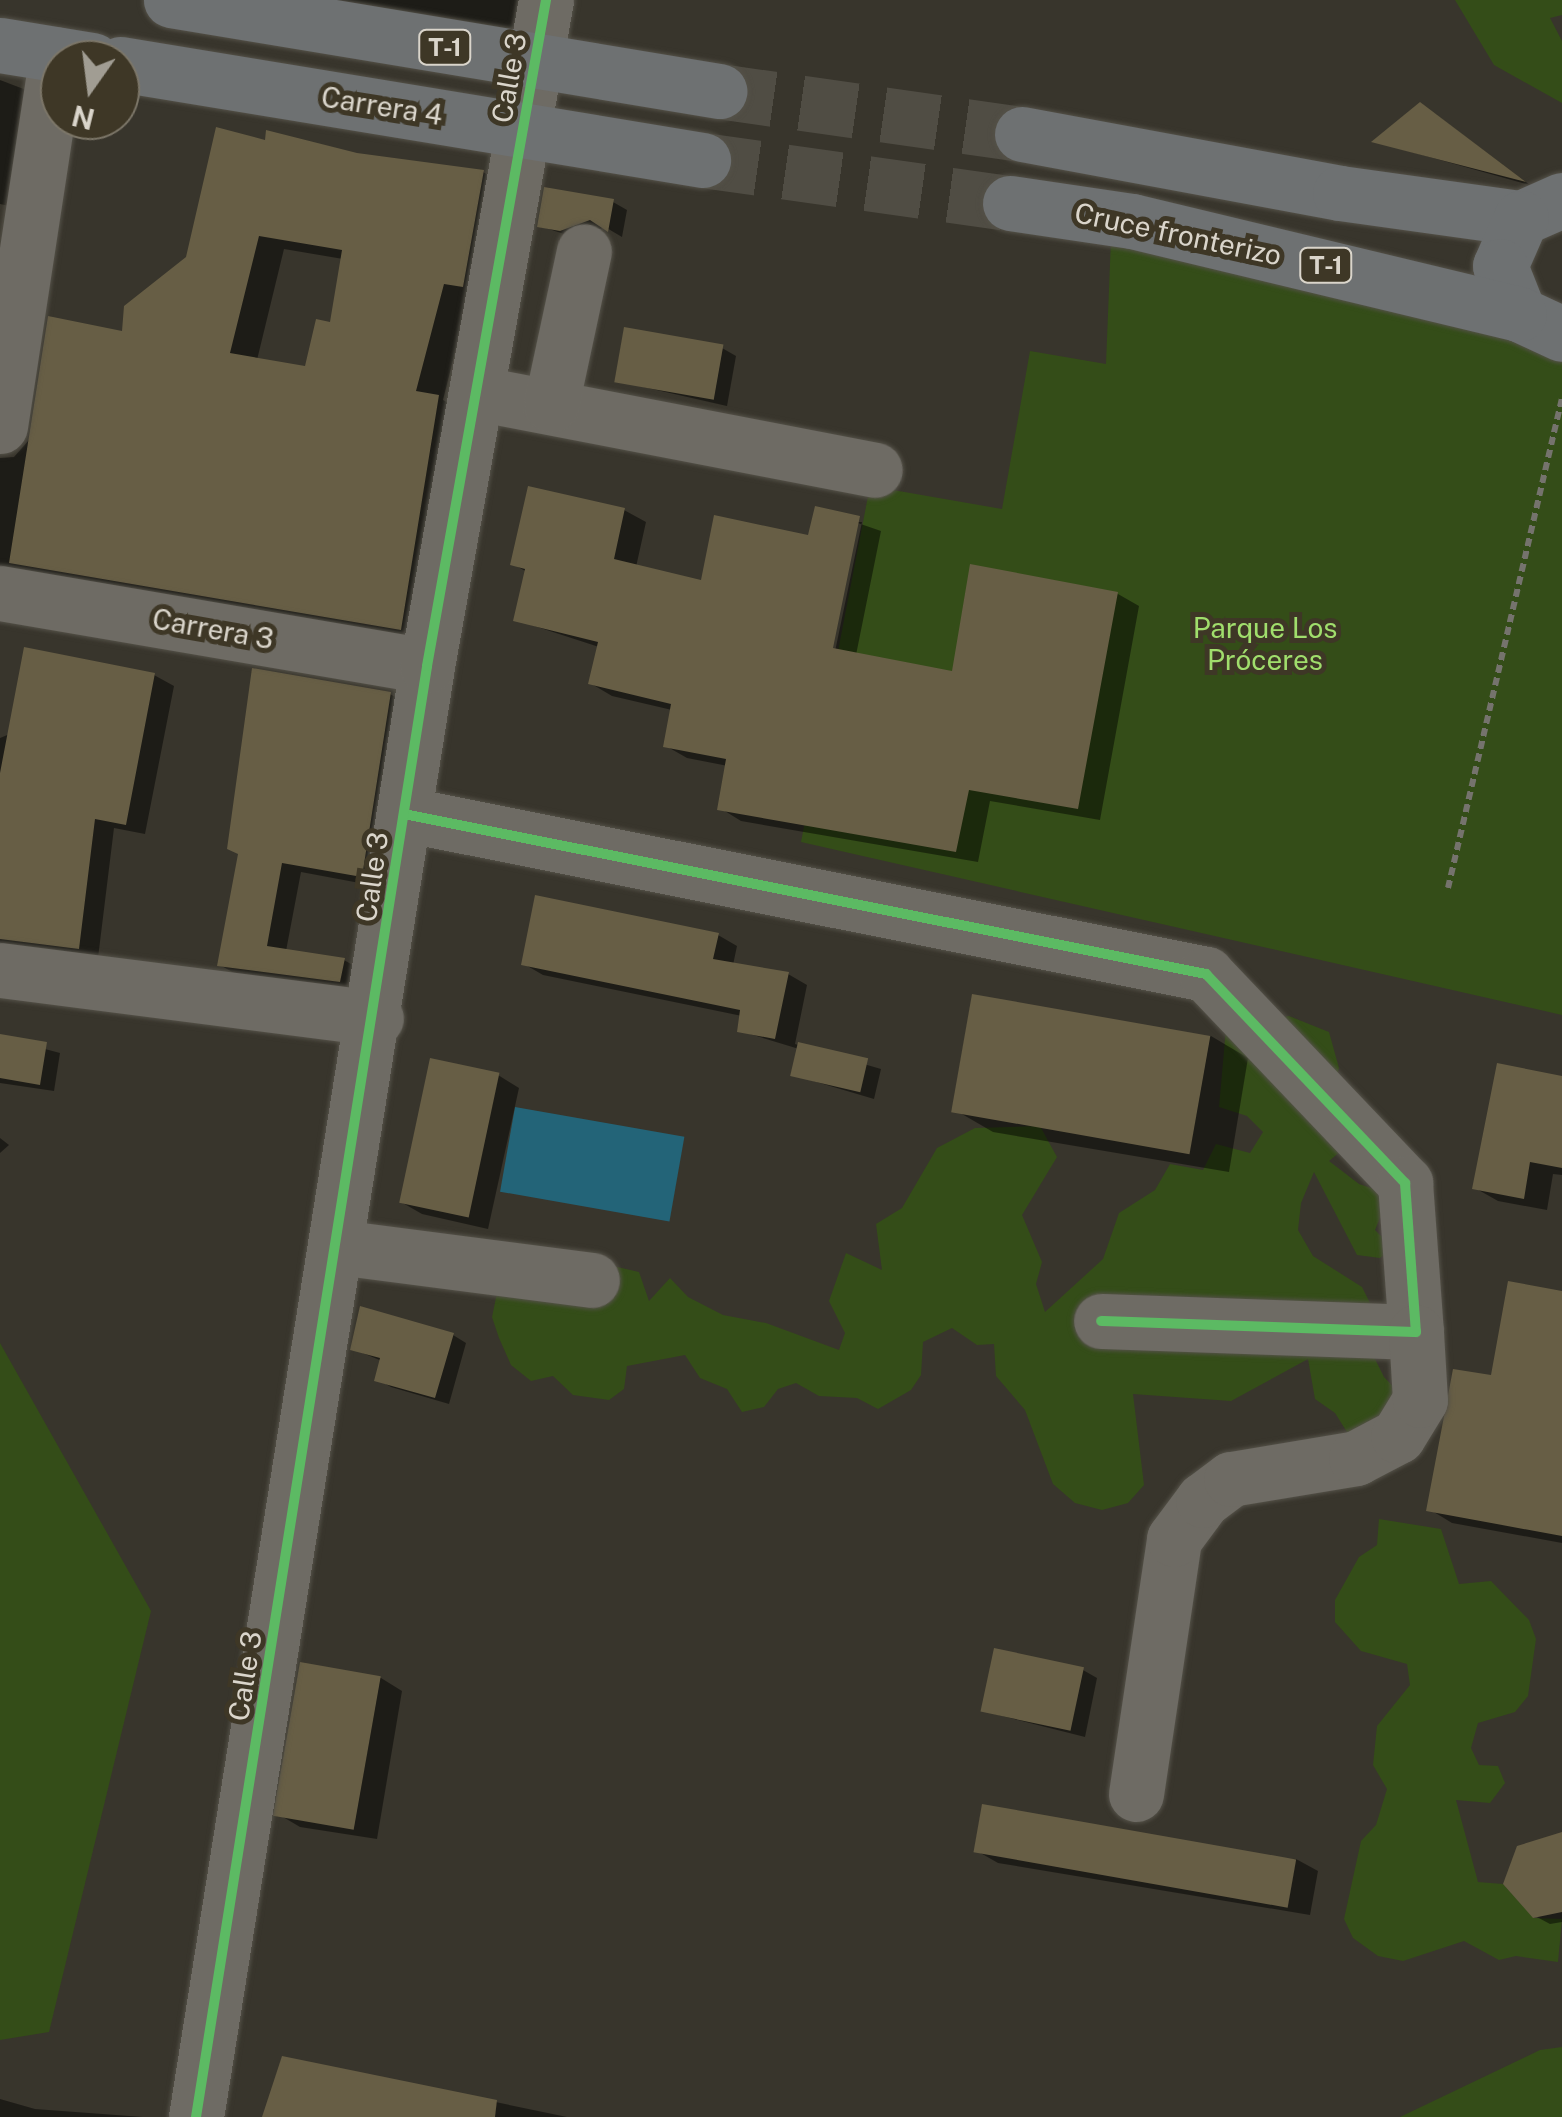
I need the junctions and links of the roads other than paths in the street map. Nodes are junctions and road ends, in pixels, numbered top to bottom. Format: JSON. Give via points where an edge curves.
{"nodes":[{"id":1,"x":171,"y":0,"type":"edge"},
{"id":2,"x":546,"y":0,"type":"edge"},
{"id":3,"x":0,"y":46,"type":"edge"},
{"id":4,"x":40,"y":52,"type":"edge"},
{"id":5,"x":536,"y":62,"type":"junction"},
{"id":6,"x":140,"y":67,"type":"edge"},
{"id":7,"x":719,"y":91,"type":"tunnel mouth"},
{"id":8,"x":523,"y":129,"type":"junction"},
{"id":9,"x":1022,"y":134,"type":"tunnel mouth"},
{"id":10,"x":58,"y":140,"type":"edge"},
{"id":11,"x":703,"y":160,"type":"tunnel mouth"},
{"id":12,"x":1010,"y":203,"type":"tunnel mouth"},
{"id":13,"x":1541,"y":209,"type":"edge"},
{"id":14,"x":584,"y":251,"type":"dead end"},
{"id":15,"x":1540,"y":324,"type":"edge"},
{"id":16,"x":476,"y":393,"type":"junction"},
{"id":17,"x":551,"y":405,"type":"junction"},
{"id":18,"x":0,"y":426,"type":"edge"},
{"id":19,"x":875,"y":470,"type":"dead end"},
{"id":20,"x":0,"y":593,"type":"edge"},
{"id":21,"x":427,"y":666,"type":"junction"},
{"id":22,"x":404,"y":814,"type":"junction"},
{"id":23,"x":0,"y":970,"type":"edge"},
{"id":24,"x":376,"y":1018,"type":"junction"},
{"id":25,"x":338,"y":1247,"type":"junction"},
{"id":26,"x":592,"y":1280,"type":"dead end"},
{"id":27,"x":1101,"y":1321,"type":"dead end"},
{"id":28,"x":1416,"y":1332,"type":"junction"},
{"id":29,"x":1136,"y":1794,"type":"dead end"},
{"id":30,"x":196,"y":2117,"type":"edge"}],
"edges":[{"from":1,"to":5,"type":"highway","number":"T-1"},
{"from":2,"to":5,"type":"street","name":"Calle 3"},
{"from":3,"to":4,"type":"highway"},
{"from":5,"to":7,"type":"highway","number":"T-1"},
{"from":5,"to":8,"type":"street","name":"Calle 3"},
{"from":6,"to":8,"type":"highway","name":"Carrera 4"},
{"from":8,"to":11,"type":"highway","name":"Carrera 4"},
{"from":8,"to":16,"type":"street","name":"Calle 3"},
{"from":9,"to":13,"type":"highway","name":"Cruce fronterizo","number":"T-1","via":[[1358,196]]},
{"from":10,"to":18,"type":"street"},
{"from":12,"to":15,"type":"highway","name":"Cruce fronterizo","number":"T-1","via":[[1132,222]]},
{"from":13,"to":15,"type":"highway","name":"Cruce fronterizo","number":"T-1","via":[[1500,266]]},
{"from":14,"to":17,"type":"street"},
{"from":16,"to":17,"type":"street"},
{"from":16,"to":21,"type":"street","name":"Calle 3"},
{"from":17,"to":19,"type":"street"},
{"from":20,"to":21,"type":"street","name":"Carrera 3"},
{"from":21,"to":22,"type":"street","name":"Calle 3"},
{"from":22,"to":24,"type":"street","name":"Calle 3"},
{"from":22,"to":28,"type":"street","via":[[1206,974],[1405,1183]]},
{"from":23,"to":24,"type":"street"},
{"from":24,"to":25,"type":"street","name":"Calle 3"},
{"from":25,"to":26,"type":"street"},
{"from":25,"to":30,"type":"street","name":"Calle 3"},
{"from":27,"to":28,"type":"street"},
{"from":28,"to":29,"type":"street","via":[[1420,1400],[1398,1436],[1356,1458],[1231,1479],[1203,1500],[1174,1539]]}]}
